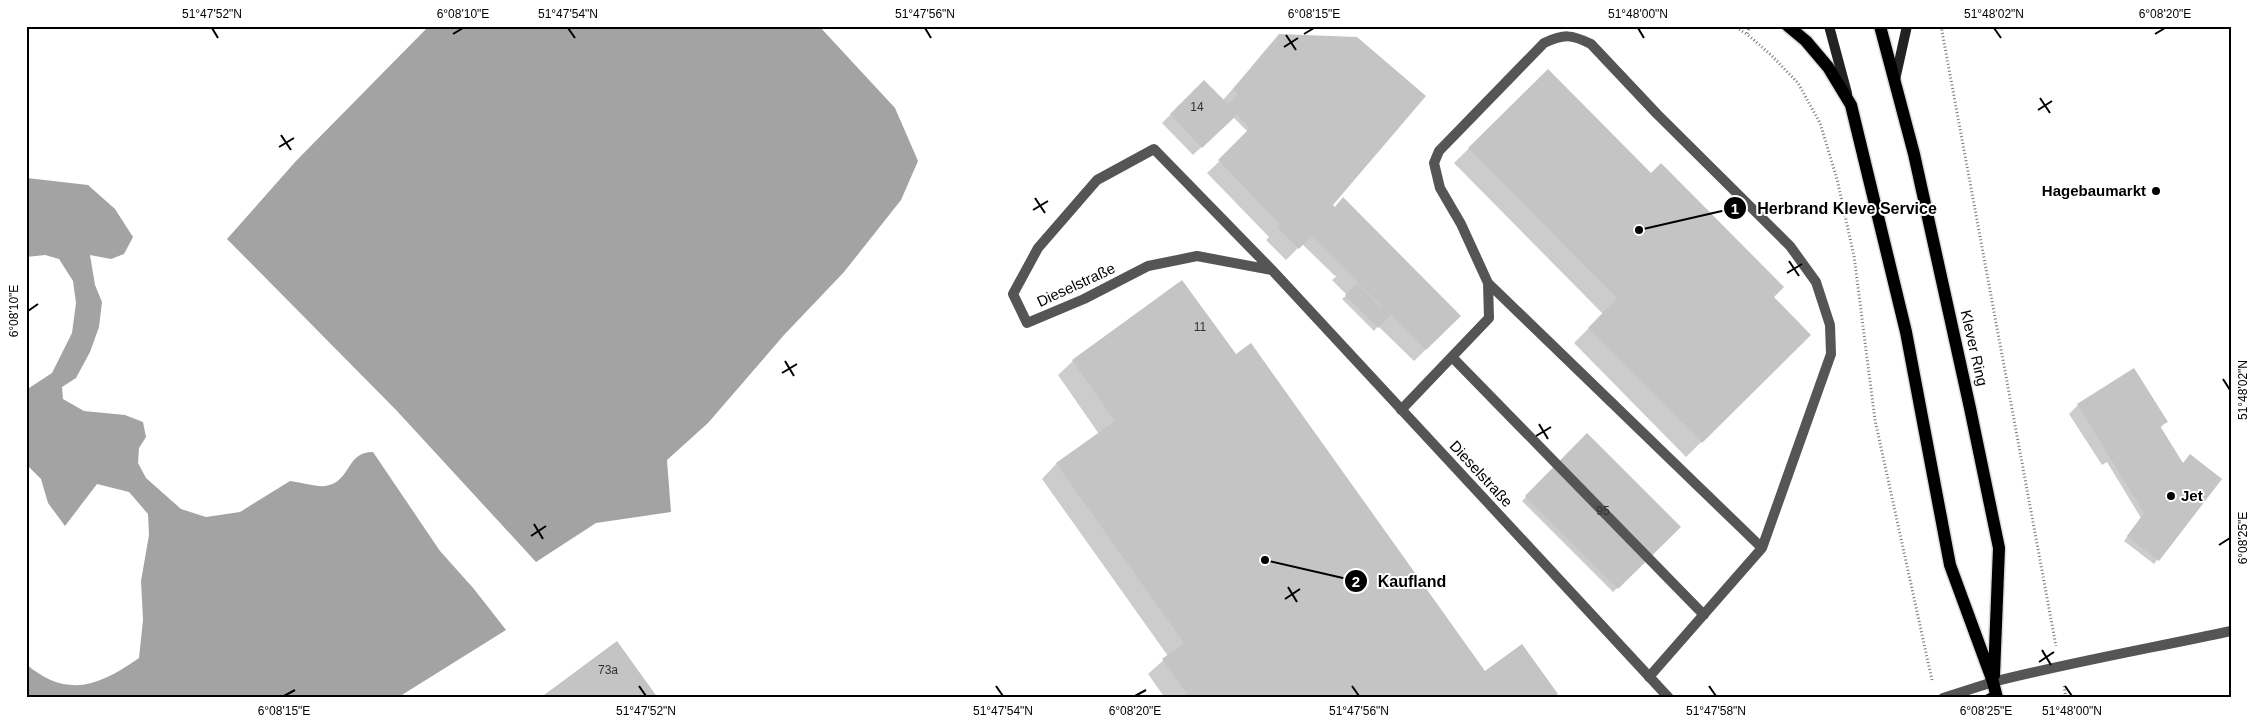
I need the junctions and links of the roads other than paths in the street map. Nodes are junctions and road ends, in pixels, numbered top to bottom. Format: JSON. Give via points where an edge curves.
{"nodes":[{"id":1,"x":1788,"y":26,"type":"edge"},
{"id":2,"x":1829,"y":26,"type":"edge"},
{"id":3,"x":1880,"y":26,"type":"edge"},
{"id":4,"x":1907,"y":26,"type":"edge"},
{"id":5,"x":1895,"y":80,"type":"junction"},
{"id":6,"x":1851,"y":105,"type":"junction"},
{"id":7,"x":1272,"y":270,"type":"junction"},
{"id":8,"x":1488,"y":283,"type":"junction"},
{"id":9,"x":1453,"y":358,"type":"junction"},
{"id":10,"x":1401,"y":410,"type":"junction"},
{"id":11,"x":1762,"y":548,"type":"junction"},
{"id":12,"x":1704,"y":615,"type":"junction"},
{"id":13,"x":2231,"y":631,"type":"edge"},
{"id":14,"x":1649,"y":677,"type":"junction"},
{"id":15,"x":1993,"y":682,"type":"junction"},
{"id":16,"x":1669,"y":698,"type":"edge"},
{"id":17,"x":1943,"y":698,"type":"edge"},
{"id":18,"x":1997,"y":698,"type":"edge"}],
"edges":[{"from":1,"to":6,"type":"main road","name":"Klever Ring","via":[[1828,67]]},
{"from":2,"to":6,"type":"main road","name":"Klever Ring"},
{"from":3,"to":5,"type":"main road","name":"Klever Ring"},
{"from":4,"to":5,"type":"main road"},
{"from":5,"to":15,"type":"main road","name":"Klever Ring","via":[[1999,548]]},
{"from":6,"to":15,"type":"main road","name":"Klever Ring","via":[[1906,332],[1950,565]]},
{"from":7,"to":7,"type":"street","name":"Dieselstraße","via":[[1197,256],[1148,266],[1028,323],[1013,294],[1038,248],[1096,180],[1154,149]]},
{"from":7,"to":10,"type":"street","name":"Dieselstraße"},
{"from":8,"to":9,"type":"street","via":[[1489,318]]},
{"from":8,"to":11,"type":"street"},
{"from":8,"to":11,"type":"street","via":[[1461,224],[1440,188],[1434,163],[1439,151],[1544,43],[1561,35],[1577,37],[1591,44],[1790,246],[1816,282],[1830,325],[1831,354]]},
{"from":9,"to":10,"type":"street"},
{"from":9,"to":12,"type":"street"},
{"from":10,"to":14,"type":"street","name":"Dieselstraße"},
{"from":11,"to":12,"type":"street"},
{"from":12,"to":14,"type":"street"},
{"from":13,"to":15,"type":"street","via":[[2060,665]]},
{"from":14,"to":16,"type":"street","name":"Dieselstraße"},
{"from":15,"to":17,"type":"street"},
{"from":15,"to":18,"type":"main road","name":"Klever Ring"}]}
